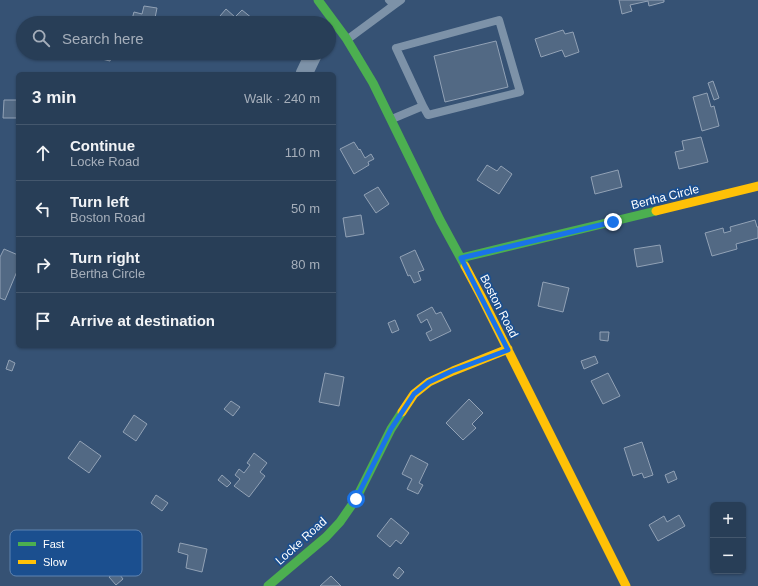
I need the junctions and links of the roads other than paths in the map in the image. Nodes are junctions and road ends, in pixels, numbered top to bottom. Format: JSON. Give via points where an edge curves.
{"nodes":[{"id":1,"x":318,"y":0,"type":"edge"},
{"id":2,"x":394,"y":2,"type":"edge"},
{"id":3,"x":326,"y":16,"type":"edge"},
{"id":4,"x":336,"y":29,"type":"edge"},
{"id":5,"x":347,"y":39,"type":"junction"},
{"id":6,"x":311,"y":60,"type":"edge"},
{"id":7,"x":305,"y":72,"type":"edge"},
{"id":8,"x":423,"y":106,"type":"junction"},
{"id":9,"x":391,"y":119,"type":"junction"},
{"id":10,"x":758,"y":186,"type":"edge"},
{"id":11,"x":461,"y":258,"type":"junction"},
{"id":12,"x":508,"y":350,"type":"junction"},
{"id":13,"x":268,"y":586,"type":"edge"},
{"id":14,"x":626,"y":586,"type":"edge"}],
"edges":[{"from":1,"to":3,"type":"main road","name":"Boston Road"},
{"from":2,"to":5,"type":"lane"},
{"from":4,"to":5,"type":"main road","name":"Boston Road"},
{"from":5,"to":9,"type":"main road","name":"Boston Road","via":[[374,83]]},
{"from":6,"to":7,"type":"street"},
{"from":8,"to":8,"type":"lane","via":[[396,48],[499,20],[520,92],[428,115]]},
{"from":8,"to":9,"type":"lane"},
{"from":9,"to":11,"type":"main road","name":"Boston Road"},
{"from":10,"to":11,"type":"main road","name":"Bertha Circle"},
{"from":11,"to":12,"type":"main road","name":"Boston Road"},
{"from":12,"to":13,"type":"main road","name":"Locke Road","via":[[441,376],[414,394],[391,429],[356,499],[340,522]]},
{"from":12,"to":14,"type":"main road","name":"Boston Road"}]}
